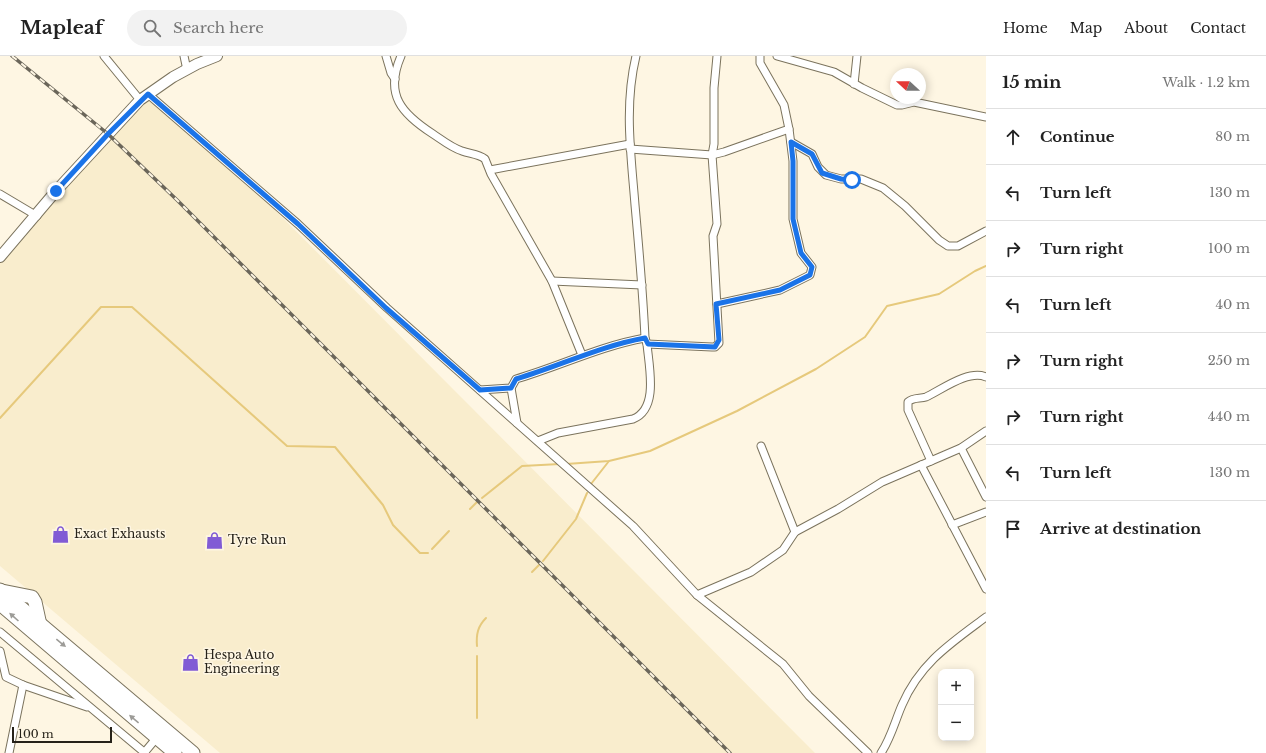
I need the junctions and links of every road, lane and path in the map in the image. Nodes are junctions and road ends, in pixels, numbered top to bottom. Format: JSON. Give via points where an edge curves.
{"nodes":[{"id":1,"x":104,"y":56,"type":"edge"},
{"id":2,"x":184,"y":56,"type":"edge"},
{"id":3,"x":217,"y":56,"type":"edge"},
{"id":4,"x":386,"y":56,"type":"edge"},
{"id":5,"x":401,"y":56,"type":"edge"},
{"id":6,"x":636,"y":56,"type":"edge"},
{"id":7,"x":717,"y":56,"type":"edge"},
{"id":8,"x":760,"y":56,"type":"edge"},
{"id":9,"x":777,"y":56,"type":"edge"},
{"id":10,"x":856,"y":56,"type":"edge"},
{"id":11,"x":187,"y":70,"type":"junction"},
{"id":12,"x":395,"y":79,"type":"junction"},
{"id":13,"x":854,"y":84,"type":"junction"},
{"id":14,"x":148,"y":94,"type":"junction"},
{"id":15,"x":140,"y":100,"type":"junction"},
{"id":16,"x":986,"y":116,"type":"edge"},
{"id":17,"x":789,"y":129,"type":"junction"},
{"id":18,"x":791,"y":142,"type":"junction"},
{"id":19,"x":630,"y":146,"type":"junction"},
{"id":20,"x":712,"y":154,"type":"junction"},
{"id":21,"x":490,"y":170,"type":"junction"},
{"id":22,"x":0,"y":194,"type":"edge"},
{"id":23,"x":36,"y":216,"type":"junction"},
{"id":24,"x":986,"y":231,"type":"edge"},
{"id":25,"x":0,"y":257,"type":"edge"},
{"id":26,"x":552,"y":282,"type":"junction"},
{"id":27,"x":642,"y":285,"type":"junction"},
{"id":28,"x":716,"y":304,"type":"junction"},
{"id":29,"x":646,"y":341,"type":"junction"},
{"id":30,"x":582,"y":355,"type":"junction"},
{"id":31,"x":986,"y":377,"type":"edge"},
{"id":32,"x":511,"y":388,"type":"junction"},
{"id":33,"x":480,"y":390,"type":"junction"},
{"id":34,"x":517,"y":423,"type":"junction"},
{"id":35,"x":986,"y":431,"type":"edge"},
{"id":36,"x":538,"y":441,"type":"junction"},
{"id":37,"x":761,"y":446,"type":"dead end"},
{"id":38,"x":961,"y":448,"type":"junction"},
{"id":39,"x":931,"y":461,"type":"junction"},
{"id":40,"x":921,"y":465,"type":"junction"},
{"id":41,"x":986,"y":497,"type":"edge"},
{"id":42,"x":986,"y":512,"type":"edge"},
{"id":43,"x":952,"y":525,"type":"junction"},
{"id":44,"x":795,"y":532,"type":"junction"},
{"id":45,"x":986,"y":589,"type":"edge"},
{"id":46,"x":0,"y":590,"type":"edge"},
{"id":47,"x":697,"y":595,"type":"junction"},
{"id":48,"x":0,"y":604,"type":"edge"},
{"id":49,"x":986,"y":617,"type":"edge"},
{"id":50,"x":0,"y":632,"type":"edge"},
{"id":51,"x":0,"y":651,"type":"edge"},
{"id":52,"x":22,"y":686,"type":"junction"},
{"id":53,"x":91,"y":708,"type":"junction"},
{"id":54,"x":161,"y":733,"type":"junction"},
{"id":55,"x":9,"y":753,"type":"edge"},
{"id":56,"x":144,"y":753,"type":"edge"},
{"id":57,"x":175,"y":753,"type":"edge"},
{"id":58,"x":194,"y":753,"type":"edge"},
{"id":59,"x":868,"y":753,"type":"edge"},
{"id":60,"x":881,"y":753,"type":"edge"}],
"edges":[{"from":1,"to":15,"type":"street"},
{"from":2,"to":11,"type":"street"},
{"from":3,"to":11,"type":"street"},
{"from":4,"to":12,"type":"street"},
{"from":5,"to":12,"type":"street"},
{"from":6,"to":19,"type":"street","via":[[629,92]]},
{"from":7,"to":20,"type":"street"},
{"from":8,"to":17,"type":"street","via":[[760,63],[784,105]]},
{"from":9,"to":13,"type":"street","via":[[834,72]]},
{"from":10,"to":13,"type":"street"},
{"from":11,"to":14,"type":"street"},
{"from":12,"to":21,"type":"street","via":[[396,94],[401,108],[413,121],[462,151],[485,159]]},
{"from":13,"to":16,"type":"street","via":[[897,105],[914,102]]},
{"from":14,"to":15,"type":"street"},
{"from":14,"to":33,"type":"street","via":[[298,224],[386,308]]},
{"from":15,"to":23,"type":"street"},
{"from":17,"to":18,"type":"street"},
{"from":17,"to":20,"type":"street"},
{"from":18,"to":24,"type":"street","via":[[812,154],[818,167],[826,175],[841,179],[861,179],[883,188],[948,246],[958,246]]},
{"from":18,"to":28,"type":"street","via":[[793,219],[801,253],[812,267],[810,275],[780,290]]},
{"from":19,"to":20,"type":"street"},
{"from":19,"to":21,"type":"street"},
{"from":19,"to":27,"type":"street"},
{"from":20,"to":28,"type":"street","via":[[717,224],[713,236]]},
{"from":21,"to":26,"type":"street"},
{"from":22,"to":23,"type":"street"},
{"from":23,"to":25,"type":"street"},
{"from":26,"to":27,"type":"street"},
{"from":26,"to":30,"type":"street"},
{"from":27,"to":29,"type":"street"},
{"from":28,"to":29,"type":"street","via":[[719,340],[715,347]]},
{"from":29,"to":30,"type":"street","via":[[618,343]]},
{"from":29,"to":36,"type":"street","via":[[650,399],[641,416],[558,433]]},
{"from":30,"to":32,"type":"street","via":[[554,368],[516,379]]},
{"from":31,"to":39,"type":"street","via":[[966,377],[932,394],[908,402],[908,410]]},
{"from":32,"to":33,"type":"street"},
{"from":32,"to":34,"type":"street"},
{"from":33,"to":34,"type":"street"},
{"from":34,"to":36,"type":"street"},
{"from":35,"to":38,"type":"street"},
{"from":36,"to":47,"type":"street","via":[[633,526]]},
{"from":37,"to":44,"type":"street"},
{"from":38,"to":39,"type":"street"},
{"from":38,"to":41,"type":"street"},
{"from":39,"to":40,"type":"street"},
{"from":40,"to":43,"type":"street"},
{"from":40,"to":44,"type":"street","via":[[889,477]]},
{"from":42,"to":43,"type":"street"},
{"from":43,"to":45,"type":"street"},
{"from":44,"to":47,"type":"street","via":[[783,550],[751,572]]},
{"from":46,"to":54,"type":"highway","one_way":true},
{"from":47,"to":59,"type":"street","via":[[783,664],[809,696]]},
{"from":54,"to":48,"type":"highway","one_way":true},
{"from":49,"to":60,"type":"street","via":[[938,652],[923,669],[902,705]]},
{"from":50,"to":53,"type":"street"},
{"from":51,"to":52,"type":"street","via":[[4,674]]},
{"from":52,"to":53,"type":"street"},
{"from":52,"to":55,"type":"street"},
{"from":53,"to":56,"type":"street"},
{"from":54,"to":56,"type":"street"},
{"from":54,"to":57,"type":"highway"},
{"from":54,"to":58,"type":"highway"}]}
